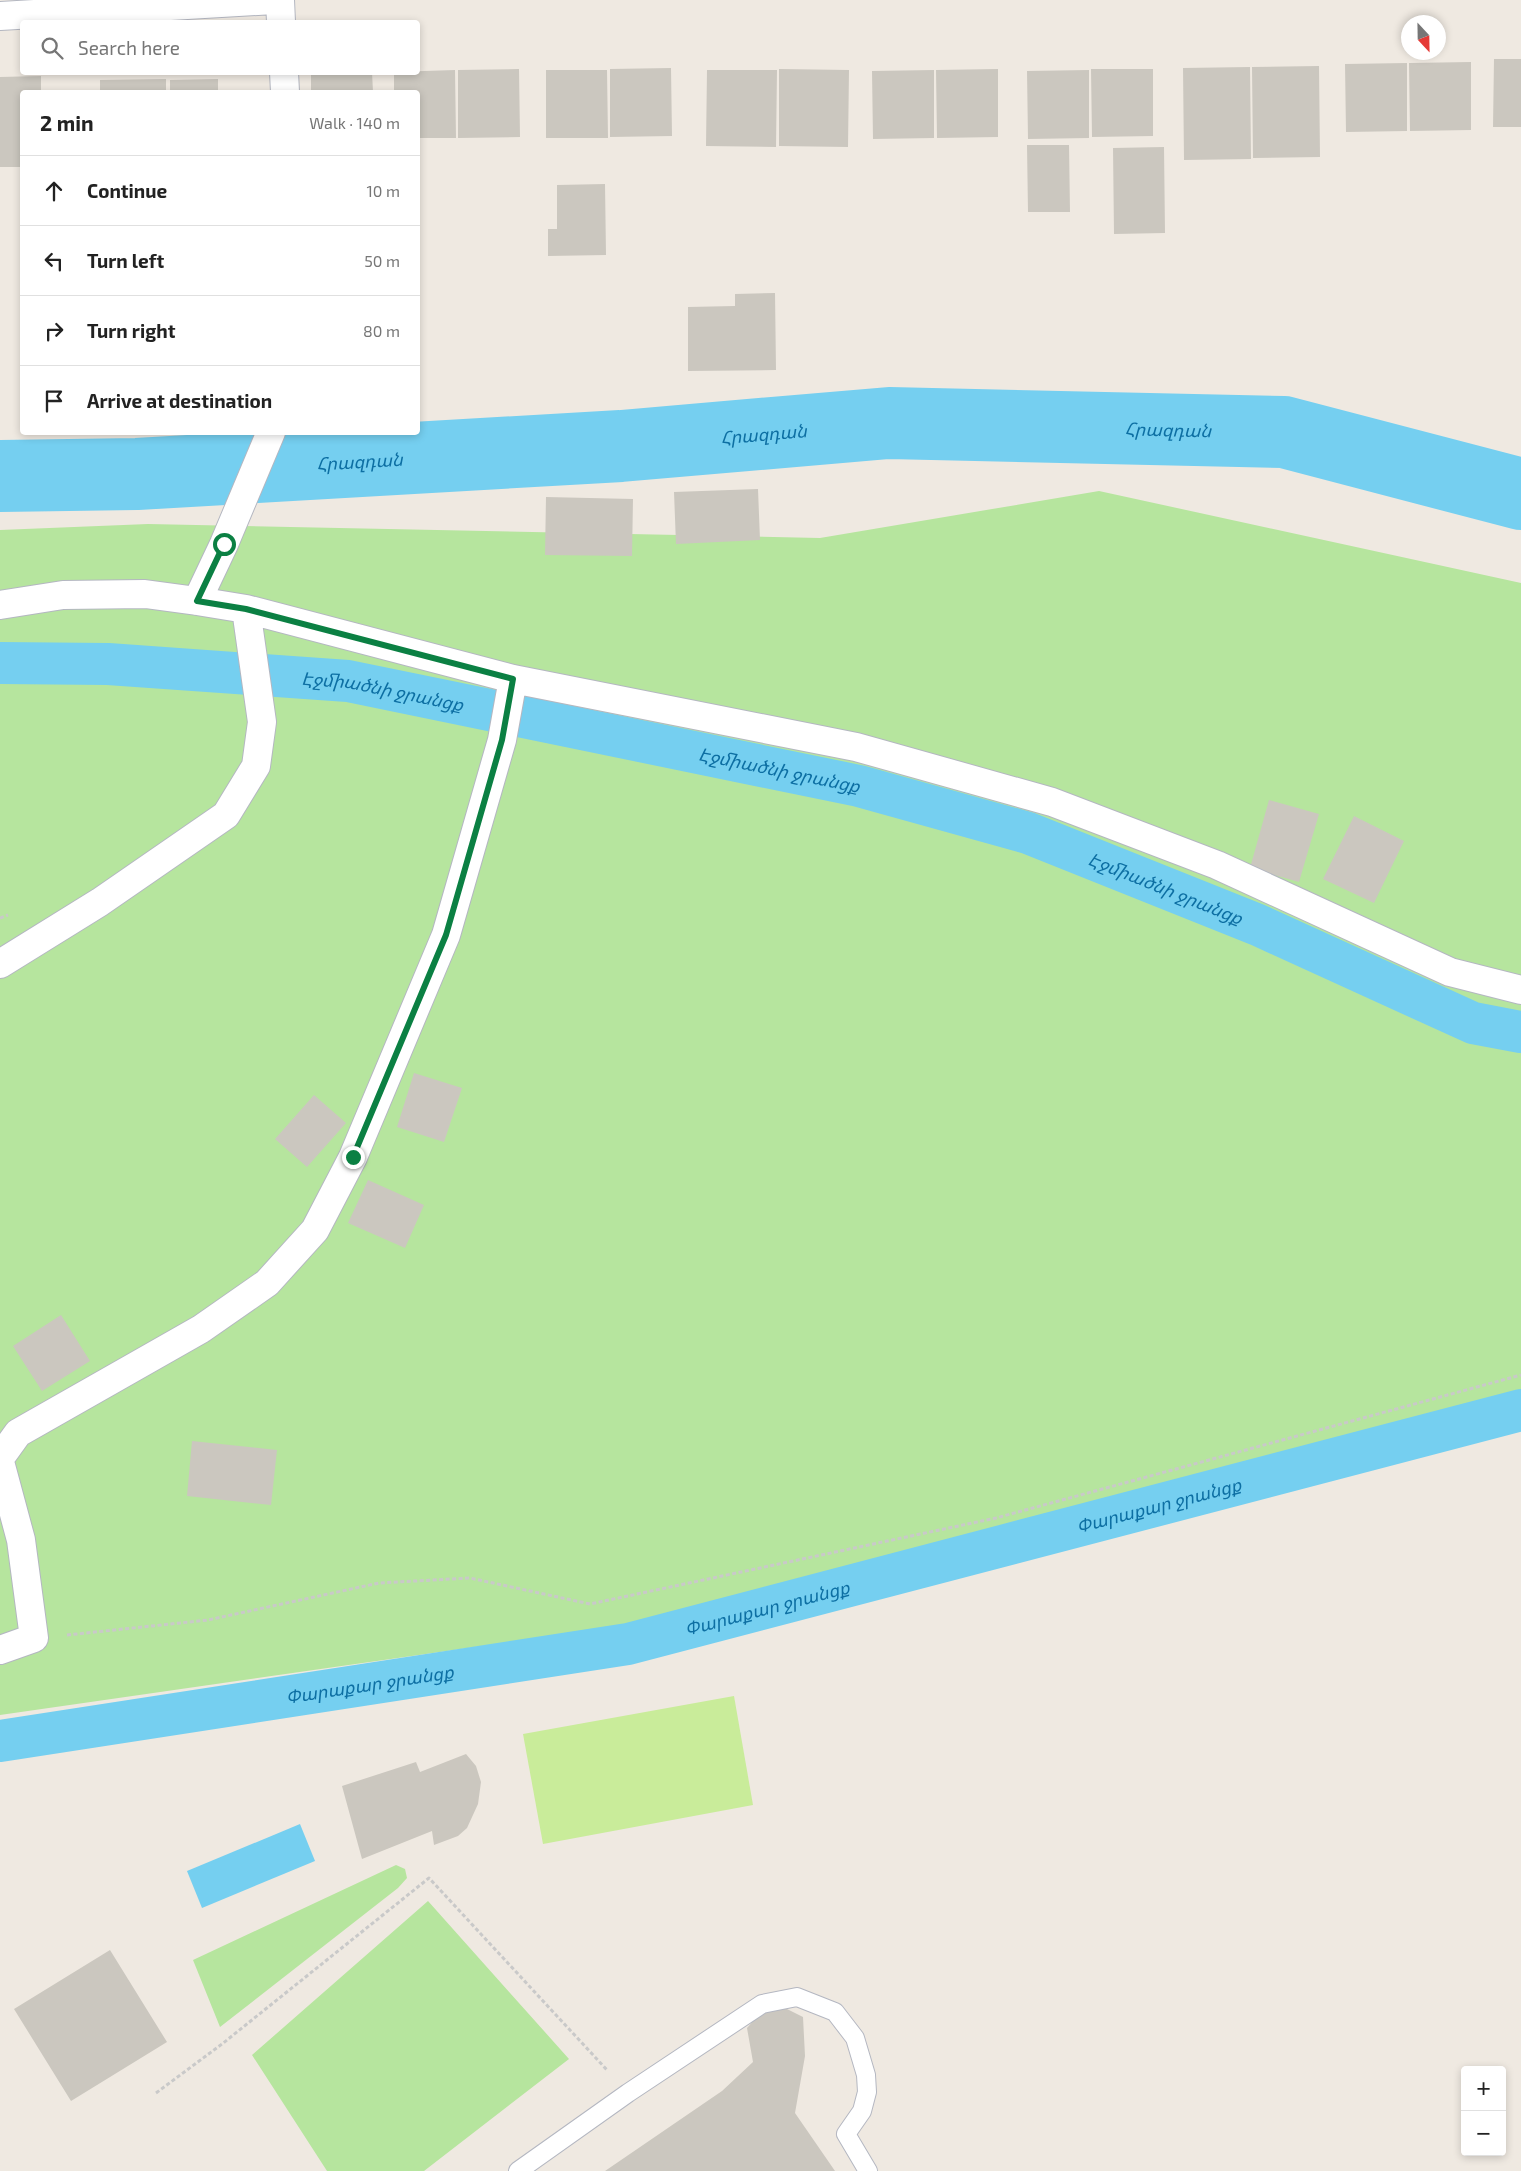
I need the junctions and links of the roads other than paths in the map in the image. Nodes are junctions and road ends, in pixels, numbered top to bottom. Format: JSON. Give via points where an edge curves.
{"nodes":[{"id":1,"x":274,"y":0,"type":"edge"},
{"id":2,"x":280,"y":0,"type":"edge"},
{"id":3,"x":0,"y":16,"type":"edge"},
{"id":4,"x":281,"y":20,"type":"edge"},
{"id":5,"x":284,"y":75,"type":"edge"},
{"id":6,"x":285,"y":90,"type":"edge"},
{"id":7,"x":270,"y":435,"type":"edge"},
{"id":8,"x":197,"y":601,"type":"junction"},
{"id":9,"x":0,"y":605,"type":"edge"},
{"id":10,"x":246,"y":609,"type":"junction"},
{"id":11,"x":513,"y":679,"type":"junction"},
{"id":12,"x":0,"y":964,"type":"edge"},
{"id":13,"x":1521,"y":990,"type":"edge"},
{"id":14,"x":0,"y":1458,"type":"edge"},
{"id":15,"x":0,"y":1462,"type":"edge"},
{"id":16,"x":0,"y":1650,"type":"edge"},
{"id":17,"x":518,"y":2171,"type":"edge"},
{"id":18,"x":868,"y":2171,"type":"edge"}],
"edges":[{"from":1,"to":3,"type":"street"},
{"from":2,"to":4,"type":"street"},
{"from":5,"to":6,"type":"street"},
{"from":7,"to":8,"type":"street"},
{"from":8,"to":9,"type":"street","via":[[145,594],[63,595]]},
{"from":8,"to":10,"type":"street"},
{"from":10,"to":11,"type":"street"},
{"from":10,"to":12,"type":"street","via":[[262,722],[256,766],[226,816],[100,902]]},
{"from":11,"to":13,"type":"street","via":[[856,747],[1052,802],[1217,865],[1450,972]]},
{"from":11,"to":14,"type":"street","via":[[502,740],[446,935],[353,1157],[315,1230],[267,1283],[201,1329],[18,1433]]},
{"from":15,"to":16,"type":"street","via":[[21,1540],[34,1638]]},
{"from":17,"to":18,"type":"lane","via":[[762,2004],[797,1997],[836,2012],[855,2038],[866,2075],[867,2092],[862,2111],[846,2134]]}]}
